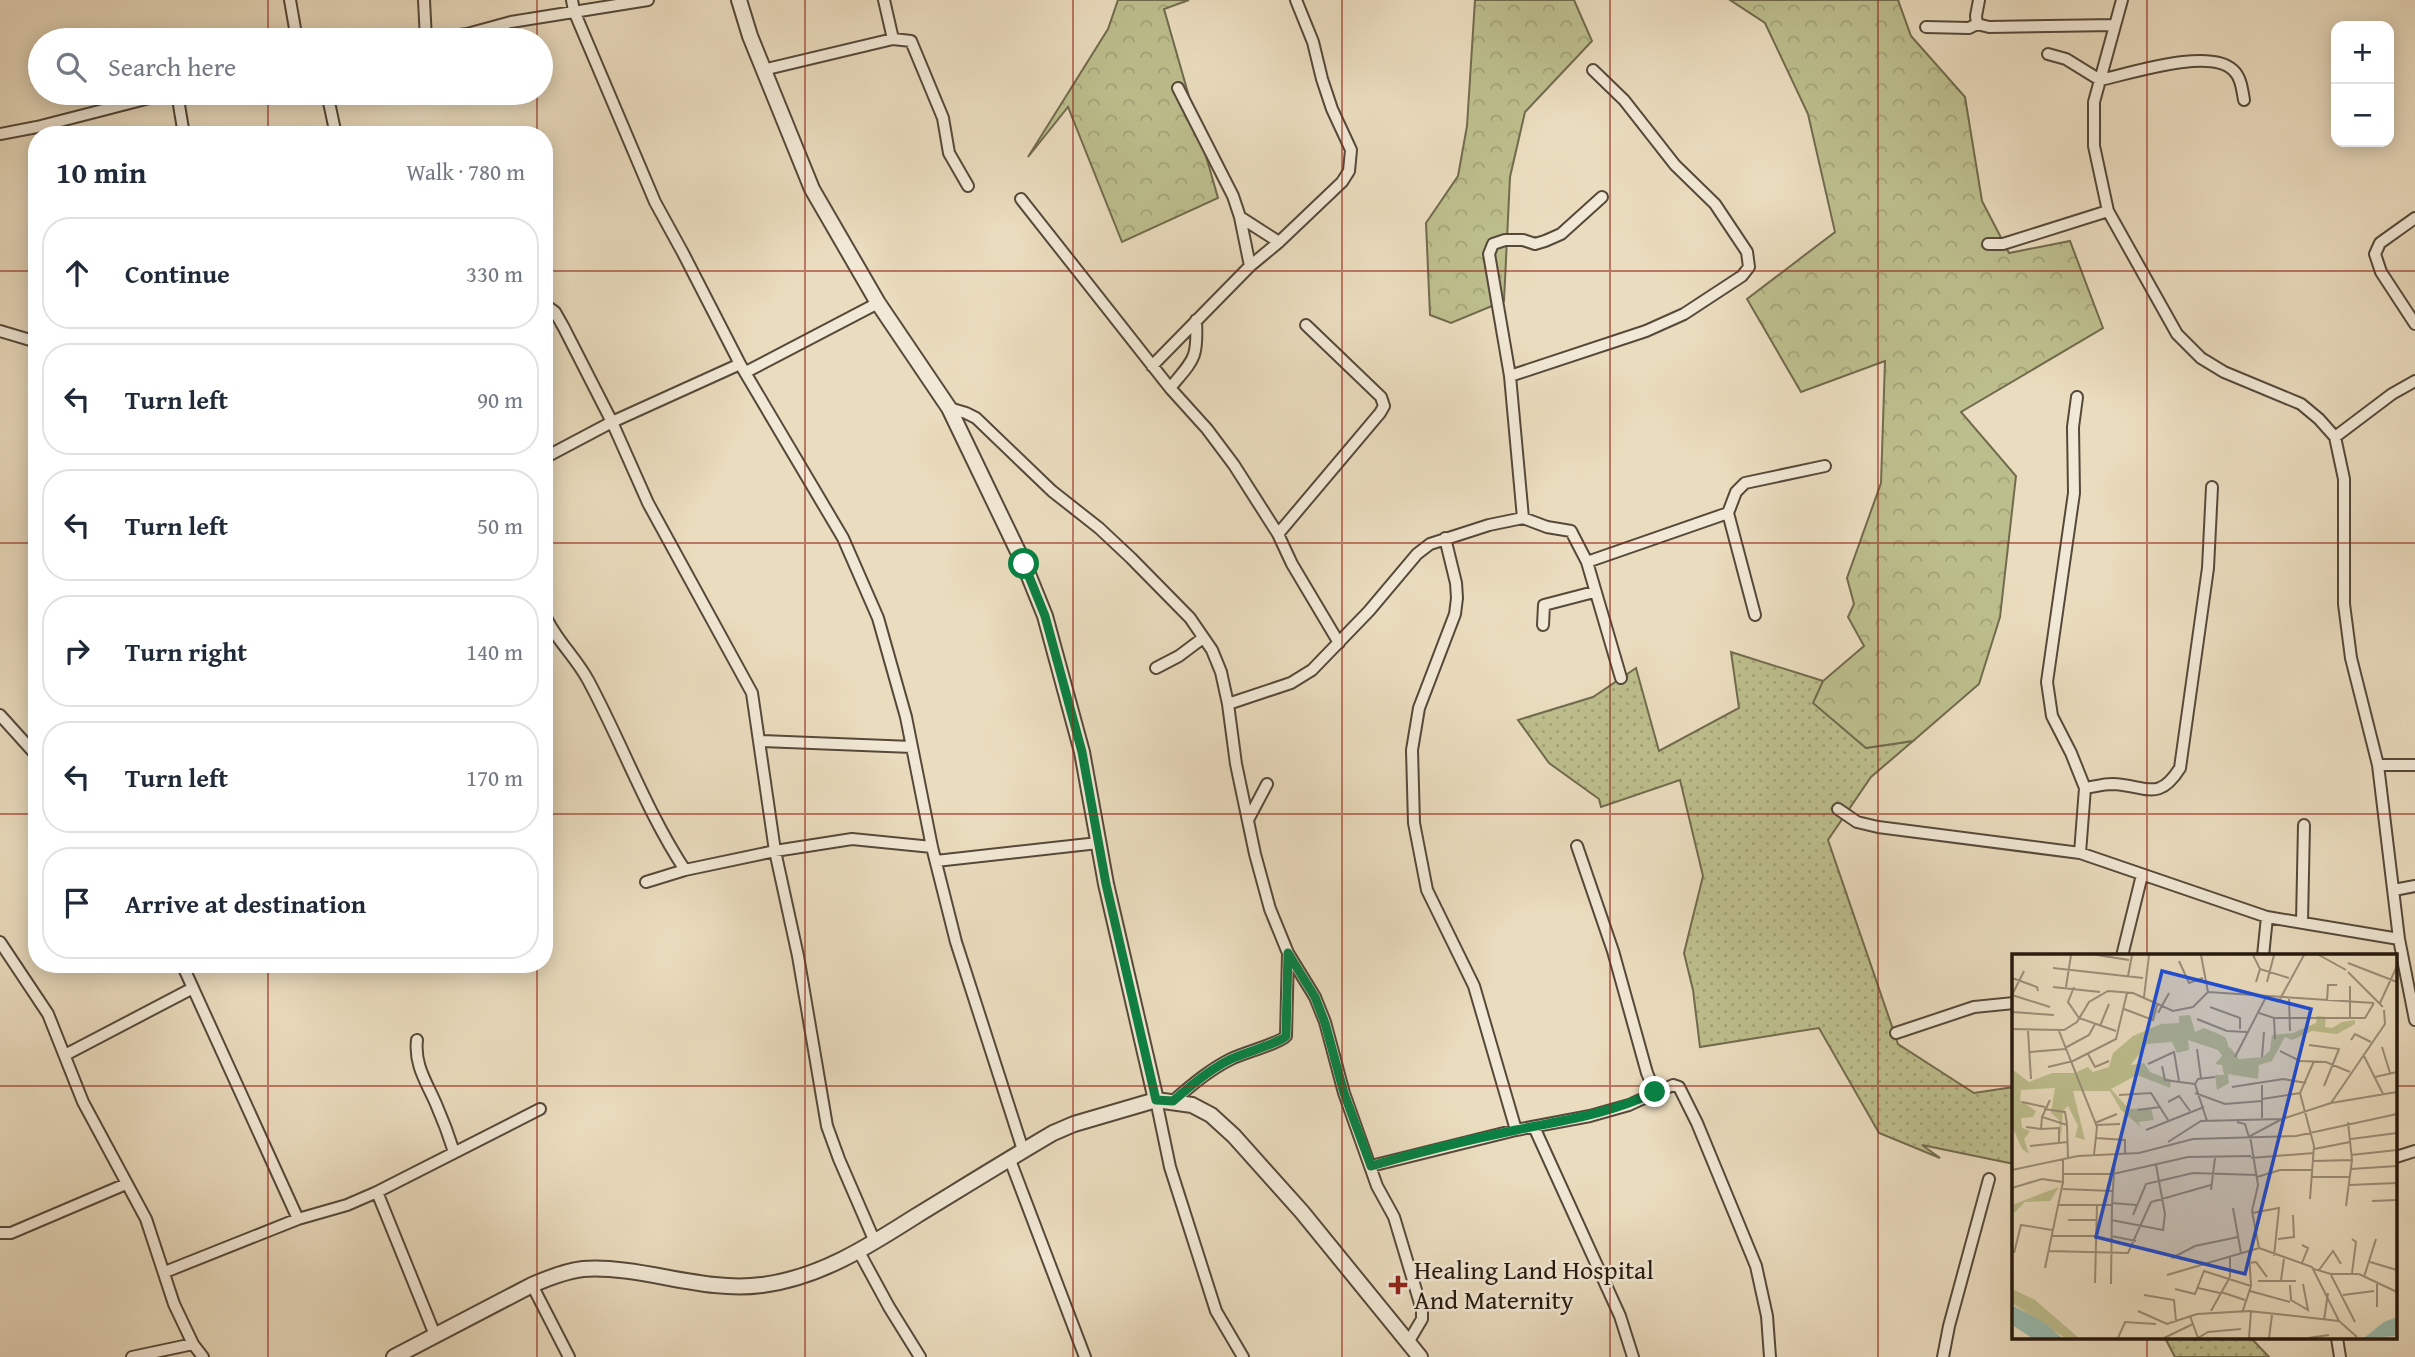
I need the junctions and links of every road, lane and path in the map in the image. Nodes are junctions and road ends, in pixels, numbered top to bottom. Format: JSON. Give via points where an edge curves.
{"nodes":[{"id":1,"x":290,"y":0,"type":"edge"},
{"id":2,"x":424,"y":0,"type":"edge"},
{"id":3,"x":648,"y":0,"type":"edge"},
{"id":4,"x":739,"y":0,"type":"edge"},
{"id":5,"x":884,"y":0,"type":"edge"},
{"id":6,"x":1296,"y":0,"type":"edge"},
{"id":7,"x":1979,"y":0,"type":"edge"},
{"id":8,"x":2122,"y":0,"type":"edge"},
{"id":9,"x":573,"y":5,"type":"edge"},
{"id":10,"x":1978,"y":24,"type":"junction"},
{"id":11,"x":2115,"y":24,"type":"junction"},
{"id":12,"x":1926,"y":27,"type":"dead end"},
{"id":13,"x":295,"y":28,"type":"edge"},
{"id":14,"x":425,"y":28,"type":"edge"},
{"id":15,"x":489,"y":28,"type":"edge"},
{"id":16,"x":893,"y":39,"type":"junction"},
{"id":17,"x":2048,"y":54,"type":"dead end"},
{"id":18,"x":763,"y":70,"type":"junction"},
{"id":19,"x":1593,"y":70,"type":"dead end"},
{"id":20,"x":2100,"y":80,"type":"junction"},
{"id":21,"x":1178,"y":88,"type":"dead end"},
{"id":22,"x":2244,"y":100,"type":"dead end"},
{"id":23,"x":128,"y":105,"type":"edge"},
{"id":24,"x":179,"y":105,"type":"edge"},
{"id":25,"x":330,"y":105,"type":"edge"},
{"id":26,"x":55,"y":126,"type":"edge"},
{"id":27,"x":182,"y":126,"type":"edge"},
{"id":28,"x":334,"y":126,"type":"edge"},
{"id":29,"x":28,"y":132,"type":"edge"},
{"id":30,"x":0,"y":134,"type":"edge"},
{"id":31,"x":968,"y":186,"type":"dead end"},
{"id":32,"x":1602,"y":197,"type":"dead end"},
{"id":33,"x":1021,"y":200,"type":"dead end"},
{"id":34,"x":2108,"y":211,"type":"junction"},
{"id":35,"x":1240,"y":217,"type":"junction"},
{"id":36,"x":2415,"y":218,"type":"edge"},
{"id":37,"x":1279,"y":242,"type":"junction"},
{"id":38,"x":1988,"y":244,"type":"dead end"},
{"id":39,"x":1250,"y":266,"type":"junction"},
{"id":40,"x":878,"y":303,"type":"junction"},
{"id":41,"x":553,"y":311,"type":"edge"},
{"id":42,"x":1196,"y":320,"type":"junction"},
{"id":43,"x":2415,"y":324,"type":"edge"},
{"id":44,"x":1306,"y":325,"type":"dead end"},
{"id":45,"x":0,"y":331,"type":"edge"},
{"id":46,"x":28,"y":339,"type":"edge"},
{"id":47,"x":1152,"y":366,"type":"junction"},
{"id":48,"x":743,"y":368,"type":"junction"},
{"id":49,"x":1510,"y":376,"type":"junction"},
{"id":50,"x":2415,"y":381,"type":"edge"},
{"id":51,"x":1170,"y":388,"type":"junction"},
{"id":52,"x":2077,"y":397,"type":"dead end"},
{"id":53,"x":949,"y":408,"type":"junction"},
{"id":54,"x":611,"y":422,"type":"junction"},
{"id":55,"x":2335,"y":437,"type":"junction"},
{"id":56,"x":553,"y":453,"type":"edge"},
{"id":57,"x":1825,"y":466,"type":"dead end"},
{"id":58,"x":2212,"y":487,"type":"dead end"},
{"id":59,"x":1728,"y":513,"type":"junction"},
{"id":60,"x":1523,"y":518,"type":"junction"},
{"id":61,"x":1278,"y":534,"type":"junction"},
{"id":62,"x":1445,"y":538,"type":"junction"},
{"id":63,"x":1587,"y":562,"type":"junction"},
{"id":64,"x":1594,"y":592,"type":"junction"},
{"id":65,"x":1755,"y":615,"type":"dead end"},
{"id":66,"x":1543,"y":625,"type":"dead end"},
{"id":67,"x":553,"y":630,"type":"edge"},
{"id":68,"x":1203,"y":638,"type":"junction"},
{"id":69,"x":1339,"y":643,"type":"junction"},
{"id":70,"x":1156,"y":668,"type":"dead end"},
{"id":71,"x":1621,"y":678,"type":"dead end"},
{"id":72,"x":1228,"y":704,"type":"junction"},
{"id":73,"x":0,"y":715,"type":"edge"},
{"id":74,"x":760,"y":741,"type":"junction"},
{"id":75,"x":28,"y":746,"type":"edge"},
{"id":76,"x":912,"y":747,"type":"junction"},
{"id":77,"x":2378,"y":765,"type":"junction"},
{"id":78,"x":2415,"y":765,"type":"edge"},
{"id":79,"x":1267,"y":784,"type":"dead end"},
{"id":80,"x":2084,"y":788,"type":"junction"},
{"id":81,"x":1838,"y":809,"type":"dead end"},
{"id":82,"x":1249,"y":818,"type":"junction"},
{"id":83,"x":2304,"y":825,"type":"dead end"},
{"id":84,"x":1098,"y":843,"type":"junction"},
{"id":85,"x":1577,"y":846,"type":"dead end"},
{"id":86,"x":932,"y":847,"type":"junction"},
{"id":87,"x":775,"y":851,"type":"junction"},
{"id":88,"x":2080,"y":853,"type":"junction"},
{"id":89,"x":936,"y":860,"type":"junction"},
{"id":90,"x":685,"y":870,"type":"junction"},
{"id":91,"x":2142,"y":875,"type":"junction"},
{"id":92,"x":646,"y":882,"type":"dead end"},
{"id":93,"x":2415,"y":886,"type":"edge"},
{"id":94,"x":2394,"y":890,"type":"junction"},
{"id":95,"x":2267,"y":917,"type":"junction"},
{"id":96,"x":2302,"y":922,"type":"junction"},
{"id":97,"x":2399,"y":939,"type":"junction"},
{"id":98,"x":0,"y":942,"type":"edge"},
{"id":99,"x":1288,"y":953,"type":"junction"},
{"id":100,"x":2122,"y":954,"type":"edge"},
{"id":101,"x":2263,"y":954,"type":"edge"},
{"id":102,"x":186,"y":973,"type":"edge"},
{"id":103,"x":193,"y":988,"type":"junction"},
{"id":104,"x":2012,"y":1003,"type":"edge"},
{"id":105,"x":2415,"y":1020,"type":"edge"},
{"id":106,"x":1896,"y":1033,"type":"dead end"},
{"id":107,"x":417,"y":1040,"type":"dead end"},
{"id":108,"x":65,"y":1055,"type":"junction"},
{"id":109,"x":1655,"y":1092,"type":"junction"},
{"id":110,"x":1156,"y":1100,"type":"junction"},
{"id":111,"x":1173,"y":1101,"type":"junction"},
{"id":112,"x":540,"y":1109,"type":"dead end"},
{"id":113,"x":1534,"y":1127,"type":"junction"},
{"id":114,"x":1516,"y":1130,"type":"junction"},
{"id":115,"x":1023,"y":1150,"type":"junction"},
{"id":116,"x":2415,"y":1151,"type":"edge"},
{"id":117,"x":454,"y":1152,"type":"junction"},
{"id":118,"x":2398,"y":1156,"type":"edge"},
{"id":119,"x":1010,"y":1160,"type":"junction"},
{"id":120,"x":1371,"y":1166,"type":"junction"},
{"id":121,"x":1989,"y":1179,"type":"dead end"},
{"id":122,"x":126,"y":1184,"type":"junction"},
{"id":123,"x":377,"y":1192,"type":"junction"},
{"id":124,"x":298,"y":1219,"type":"junction"},
{"id":125,"x":0,"y":1233,"type":"edge"},
{"id":126,"x":875,"y":1242,"type":"junction"},
{"id":127,"x":858,"y":1250,"type":"junction"},
{"id":128,"x":165,"y":1272,"type":"junction"},
{"id":129,"x":532,"y":1285,"type":"junction"},
{"id":130,"x":435,"y":1335,"type":"junction"},
{"id":131,"x":1409,"y":1341,"type":"junction"},
{"id":132,"x":193,"y":1344,"type":"junction"},
{"id":133,"x":132,"y":1357,"type":"edge"},
{"id":134,"x":203,"y":1357,"type":"edge"},
{"id":135,"x":394,"y":1357,"type":"edge"},
{"id":136,"x":569,"y":1357,"type":"edge"},
{"id":137,"x":920,"y":1357,"type":"edge"},
{"id":138,"x":1084,"y":1357,"type":"edge"},
{"id":139,"x":1243,"y":1357,"type":"edge"},
{"id":140,"x":1420,"y":1357,"type":"edge"},
{"id":141,"x":1633,"y":1357,"type":"edge"},
{"id":142,"x":1770,"y":1357,"type":"edge"},
{"id":143,"x":1944,"y":1357,"type":"edge"}],
"edges":[{"from":1,"to":13,"type":"street"},
{"from":2,"to":14,"type":"street"},
{"from":3,"to":9,"type":"street"},
{"from":4,"to":18,"type":"street"},
{"from":5,"to":16,"type":"street"},
{"from":6,"to":37,"type":"street","via":[[1332,109],[1347,138],[1351,161],[1342,182]]},
{"from":7,"to":10,"type":"street"},
{"from":8,"to":11,"type":"street"},
{"from":9,"to":15,"type":"street"},
{"from":9,"to":48,"type":"street","via":[[654,202]]},
{"from":10,"to":11,"type":"street"},
{"from":10,"to":12,"type":"street"},
{"from":11,"to":20,"type":"street"},
{"from":16,"to":18,"type":"street"},
{"from":16,"to":31,"type":"street","via":[[911,41],[918,54],[943,118],[949,153]]},
{"from":17,"to":20,"type":"street","via":[[2066,59]]},
{"from":18,"to":40,"type":"street","via":[[812,190]]},
{"from":19,"to":49,"type":"street","via":[[1624,100],[1675,166],[1715,204],[1747,253],[1749,267],[1684,314]]},
{"from":20,"to":22,"type":"street","via":[[2205,61],[2234,71]]},
{"from":20,"to":34,"type":"street","via":[[2094,102],[2094,146]]},
{"from":21,"to":35,"type":"street"},
{"from":23,"to":26,"type":"street"},
{"from":24,"to":27,"type":"street"},
{"from":25,"to":28,"type":"street"},
{"from":29,"to":30,"type":"street"},
{"from":32,"to":49,"type":"street","via":[[1545,241],[1493,244],[1489,262]]},
{"from":33,"to":47,"type":"street"},
{"from":34,"to":38,"type":"street"},
{"from":34,"to":55,"type":"street","via":[[2177,334],[2201,358],[2301,404]]},
{"from":35,"to":37,"type":"street"},
{"from":35,"to":39,"type":"street"},
{"from":36,"to":43,"type":"street","via":[[2380,243],[2375,254],[2381,272]]},
{"from":37,"to":39,"type":"street"},
{"from":39,"to":42,"type":"street"},
{"from":40,"to":48,"type":"street"},
{"from":40,"to":53,"type":"street"},
{"from":41,"to":54,"type":"street"},
{"from":42,"to":47,"type":"street"},
{"from":42,"to":51,"type":"street","via":[[1198,348]]},
{"from":44,"to":61,"type":"street","via":[[1381,397],[1384,406]]},
{"from":45,"to":46,"type":"street"},
{"from":47,"to":51,"type":"street"},
{"from":48,"to":54,"type":"street"},
{"from":48,"to":76,"type":"street","via":[[860,572],[878,618]]},
{"from":49,"to":60,"type":"street"},
{"from":50,"to":55,"type":"street"},
{"from":51,"to":61,"type":"street","via":[[1234,465]]},
{"from":52,"to":80,"type":"street","via":[[2074,493],[2047,682],[2052,716]]},
{"from":53,"to":68,"type":"street","via":[[976,418],[1052,491],[1099,528],[1190,618]]},
{"from":53,"to":84,"type":"street","via":[[1045,616],[1082,752]]},
{"from":54,"to":56,"type":"street"},
{"from":54,"to":74,"type":"street","via":[[648,503],[752,693]]},
{"from":55,"to":77,"type":"street","via":[[2344,480],[2344,604],[2351,659]]},
{"from":57,"to":59,"type":"street","via":[[1745,483]]},
{"from":58,"to":80,"type":"street","via":[[2208,568],[2180,768],[2170,785],[2155,790],[2111,784]]},
{"from":59,"to":63,"type":"street"},
{"from":59,"to":65,"type":"street"},
{"from":60,"to":62,"type":"street"},
{"from":60,"to":63,"type":"street","via":[[1571,531]]},
{"from":61,"to":69,"type":"street"},
{"from":62,"to":69,"type":"street","via":[[1417,554]]},
{"from":62,"to":114,"type":"street","via":[[1457,598],[1419,708],[1412,750],[1414,823],[1427,890],[1474,986]]},
{"from":63,"to":64,"type":"street"},
{"from":64,"to":66,"type":"street","via":[[1544,605]]},
{"from":64,"to":71,"type":"street"},
{"from":67,"to":90,"type":"street","via":[[587,677],[665,840]]},
{"from":68,"to":70,"type":"street"},
{"from":68,"to":72,"type":"street","via":[[1221,672]]},
{"from":69,"to":72,"type":"street","via":[[1312,670],[1291,682]]},
{"from":72,"to":82,"type":"street"},
{"from":73,"to":75,"type":"street"},
{"from":74,"to":76,"type":"street"},
{"from":74,"to":87,"type":"street"},
{"from":76,"to":86,"type":"street"},
{"from":77,"to":78,"type":"street"},
{"from":77,"to":94,"type":"street"},
{"from":79,"to":82,"type":"street"},
{"from":80,"to":88,"type":"street"},
{"from":81,"to":88,"type":"street","via":[[1857,822],[1878,827]]},
{"from":82,"to":99,"type":"street","via":[[1265,890]]},
{"from":83,"to":96,"type":"street"},
{"from":84,"to":89,"type":"street"},
{"from":84,"to":110,"type":"street"},
{"from":85,"to":109,"type":"street"},
{"from":86,"to":87,"type":"street","via":[[852,839]]},
{"from":86,"to":89,"type":"street"},
{"from":87,"to":90,"type":"street"},
{"from":87,"to":126,"type":"street","via":[[827,1126]]},
{"from":88,"to":91,"type":"street"},
{"from":89,"to":115,"type":"street","via":[[956,942]]},
{"from":90,"to":92,"type":"street"},
{"from":91,"to":95,"type":"street"},
{"from":91,"to":100,"type":"street"},
{"from":93,"to":94,"type":"street"},
{"from":94,"to":97,"type":"street"},
{"from":95,"to":96,"type":"street"},
{"from":95,"to":101,"type":"street"},
{"from":96,"to":97,"type":"street"},
{"from":97,"to":105,"type":"street"},
{"from":98,"to":108,"type":"street","via":[[48,1014]]},
{"from":99,"to":111,"type":"street","via":[[1286,1036],[1230,1059]]},
{"from":99,"to":120,"type":"street","via":[[1315,997]]},
{"from":102,"to":103,"type":"street"},
{"from":103,"to":108,"type":"street"},
{"from":103,"to":124,"type":"street"},
{"from":104,"to":106,"type":"street","via":[[1973,1007]]},
{"from":107,"to":117,"type":"street","via":[[415,1052],[422,1077]]},
{"from":108,"to":122,"type":"street","via":[[83,1102]]},
{"from":109,"to":113,"type":"street","via":[[1629,1105]]},
{"from":109,"to":142,"type":"street","via":[[1679,1087],[1697,1123],[1756,1266]]},
{"from":110,"to":111,"type":"street"},
{"from":110,"to":115,"type":"street","via":[[1074,1124]]},
{"from":110,"to":139,"type":"street","via":[[1170,1167],[1216,1311]]},
{"from":111,"to":131,"type":"street","via":[[1211,1115],[1234,1136]]},
{"from":112,"to":117,"type":"street"},
{"from":113,"to":114,"type":"street"},
{"from":113,"to":141,"type":"street","via":[[1620,1316]]},
{"from":114,"to":120,"type":"street"},
{"from":115,"to":119,"type":"street"},
{"from":116,"to":118,"type":"street"},
{"from":117,"to":123,"type":"street"},
{"from":119,"to":126,"type":"street"},
{"from":119,"to":138,"type":"street"},
{"from":120,"to":131,"type":"street","via":[[1394,1217],[1422,1310]]},
{"from":121,"to":143,"type":"street"},
{"from":122,"to":125,"type":"street","via":[[11,1233]]},
{"from":122,"to":128,"type":"street","via":[[146,1219]]},
{"from":123,"to":124,"type":"street"},
{"from":123,"to":130,"type":"street"},
{"from":124,"to":128,"type":"street"},
{"from":126,"to":127,"type":"street"},
{"from":127,"to":129,"type":"street","via":[[820,1270],[763,1285],[735,1287],[580,1269]]},
{"from":127,"to":137,"type":"street"},
{"from":128,"to":132,"type":"street"},
{"from":129,"to":130,"type":"street"},
{"from":129,"to":136,"type":"street"},
{"from":130,"to":135,"type":"street"},
{"from":131,"to":140,"type":"street"},
{"from":132,"to":133,"type":"street"},
{"from":132,"to":134,"type":"street"}]}
